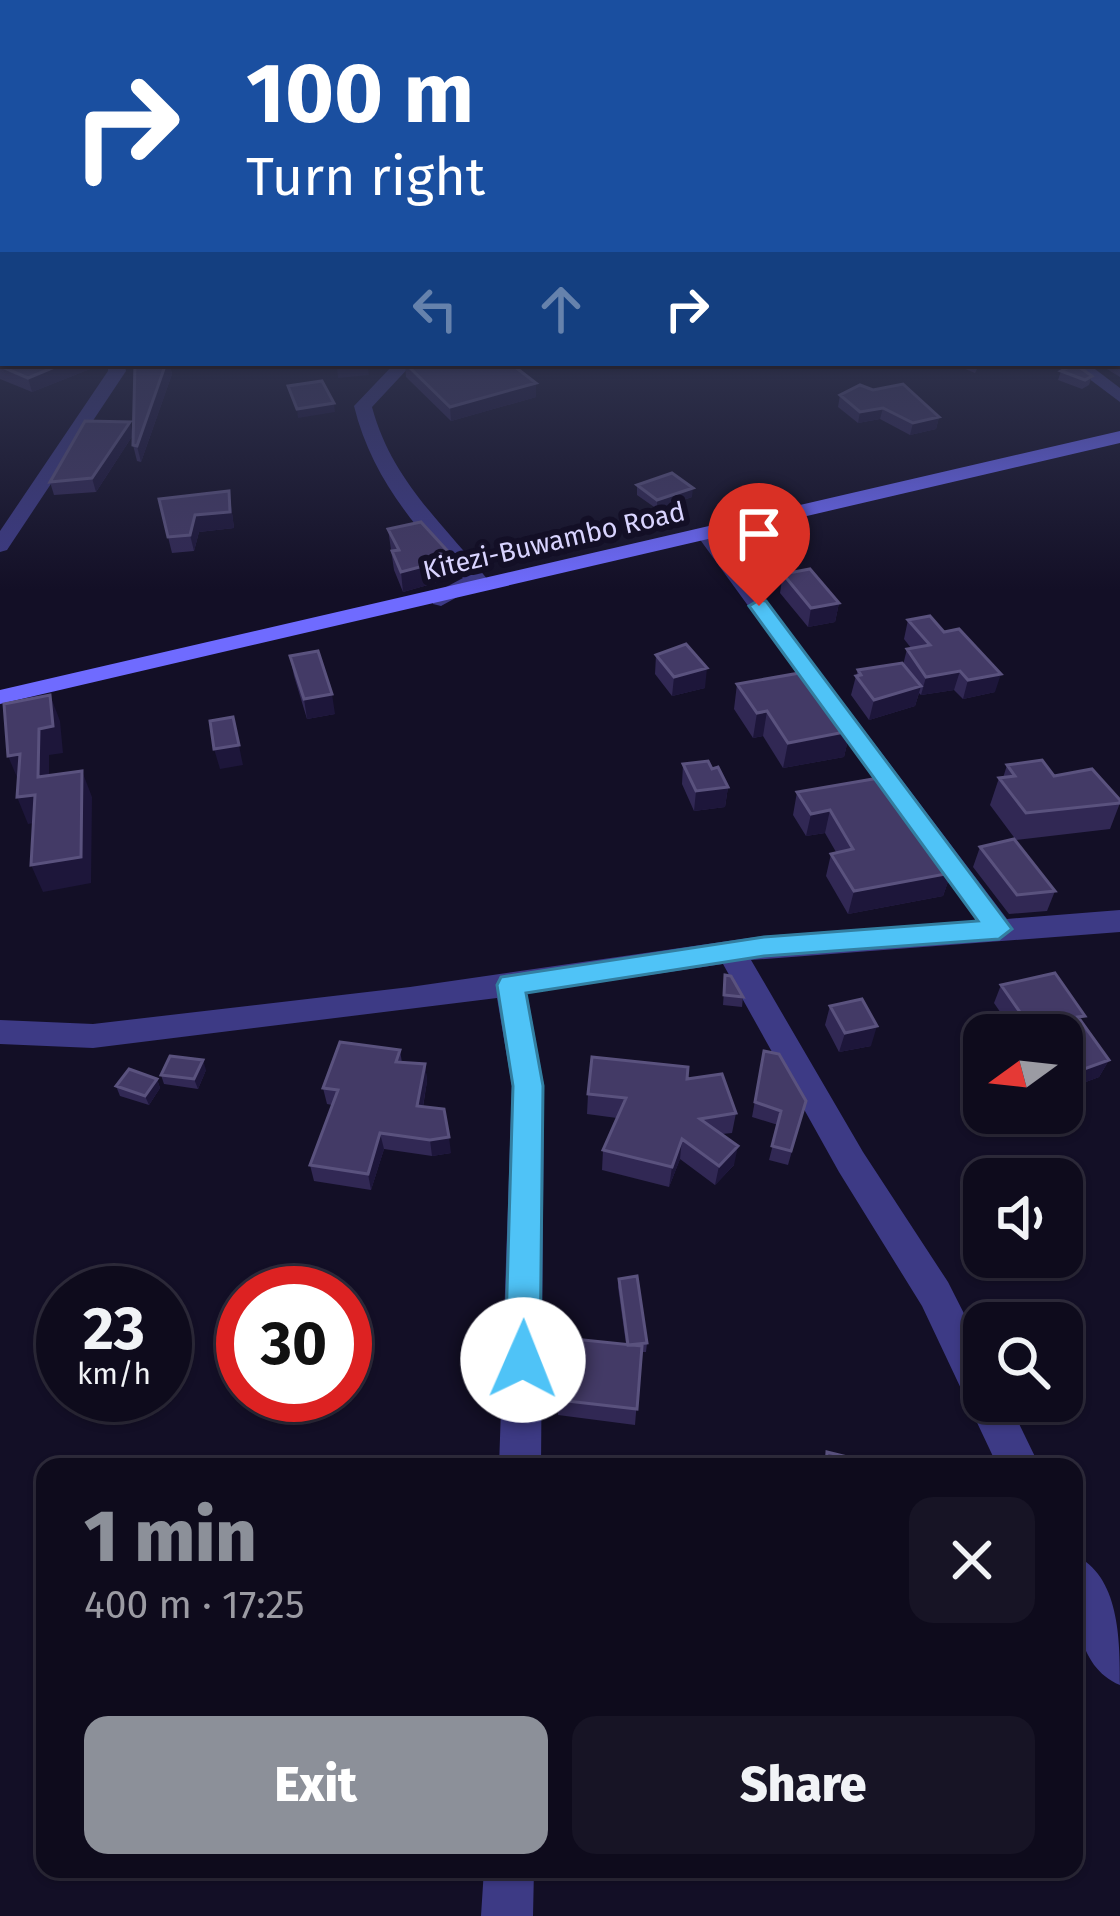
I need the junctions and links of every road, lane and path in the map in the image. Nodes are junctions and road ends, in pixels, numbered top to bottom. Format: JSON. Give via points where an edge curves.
{"nodes":[{"id":1,"x":90,"y":411,"type":"edge"},
{"id":2,"x":363,"y":411,"type":"edge"},
{"id":3,"x":1120,"y":437,"type":"edge"},
{"id":4,"x":706,"y":534,"type":"junction"},
{"id":5,"x":0,"y":546,"type":"edge"},
{"id":6,"x":441,"y":599,"type":"junction"},
{"id":7,"x":0,"y":697,"type":"edge"},
{"id":8,"x":1120,"y":921,"type":"edge"},
{"id":9,"x":999,"y":929,"type":"junction"},
{"id":10,"x":731,"y":951,"type":"junction"},
{"id":11,"x":511,"y":985,"type":"junction"},
{"id":12,"x":0,"y":1032,"type":"edge"},
{"id":13,"x":963,"y":1351,"type":"edge"},
{"id":14,"x":997,"y":1422,"type":"edge"},
{"id":15,"x":520,"y":1458,"type":"edge"},
{"id":16,"x":1015,"y":1458,"type":"edge"},
{"id":17,"x":1083,"y":1594,"type":"edge"},
{"id":18,"x":1120,"y":1662,"type":"edge"},
{"id":19,"x":509,"y":1878,"type":"edge"},
{"id":20,"x":507,"y":1916,"type":"edge"}],
"edges":[{"from":1,"to":5,"type":"street"},
{"from":2,"to":6,"type":"street","via":[[369,437],[420,522],[477,580]]},
{"from":3,"to":4,"type":"street","name":"Kitezi-Buwambo Road"},
{"from":4,"to":6,"type":"street","name":"Kitezi-Buwambo Road"},
{"from":4,"to":9,"type":"street"},
{"from":6,"to":7,"type":"street","name":"Kitezi-Buwambo Road"},
{"from":8,"to":9,"type":"street"},
{"from":9,"to":10,"type":"street"},
{"from":10,"to":11,"type":"street"},
{"from":10,"to":13,"type":"street"},
{"from":11,"to":12,"type":"street","via":[[93,1036]]},
{"from":11,"to":15,"type":"street","via":[[528,1086]]},
{"from":14,"to":16,"type":"street"},
{"from":17,"to":18,"type":"street"},
{"from":19,"to":20,"type":"street"}]}
